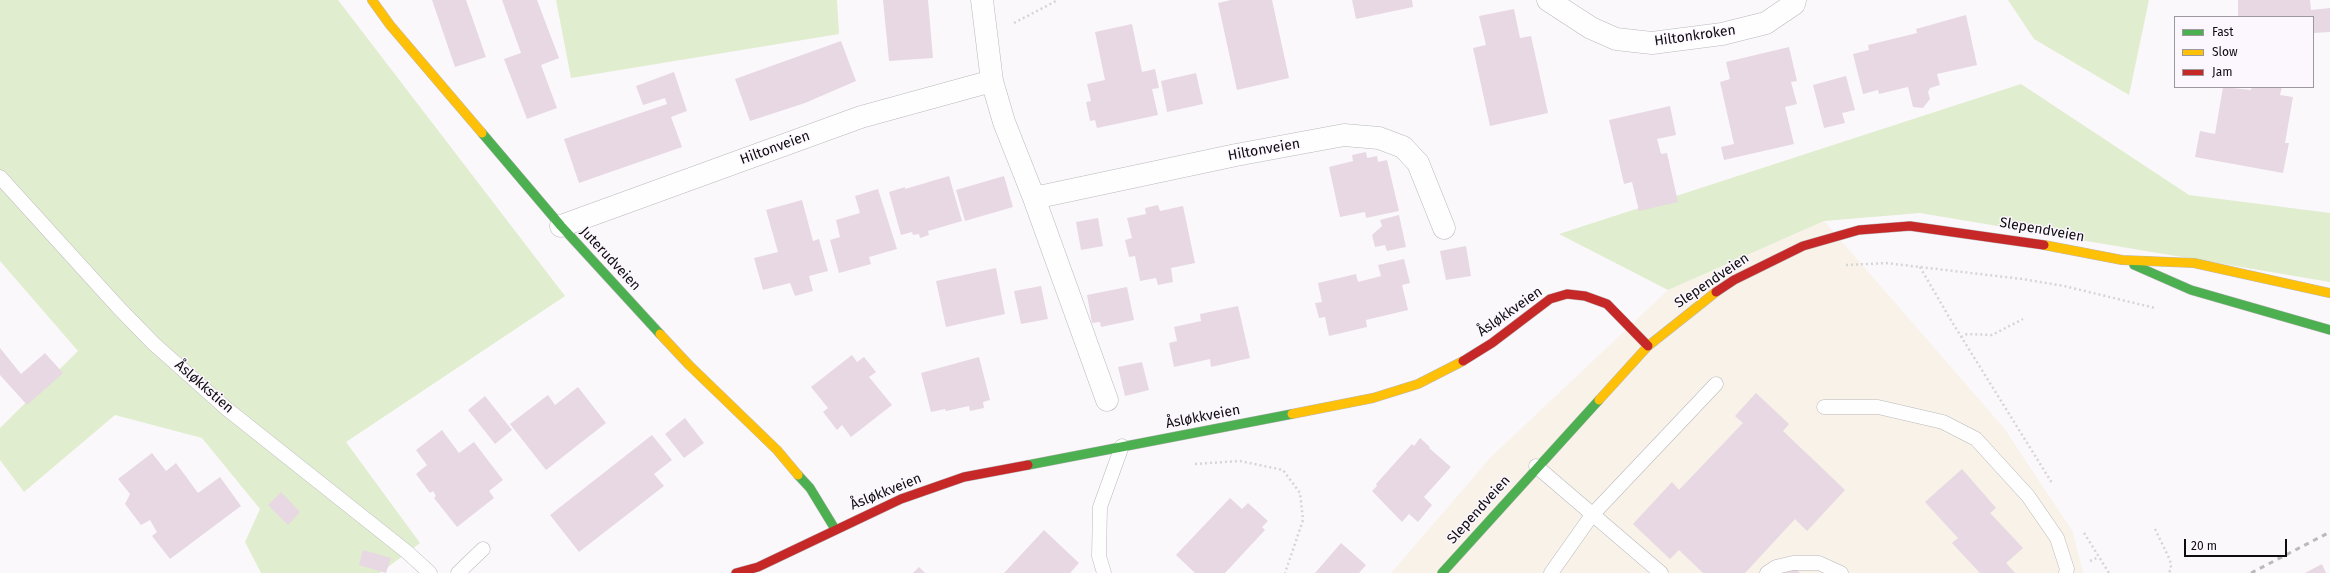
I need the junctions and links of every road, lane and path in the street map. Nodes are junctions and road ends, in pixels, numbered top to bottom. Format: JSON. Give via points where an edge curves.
{"nodes":[{"id":1,"x":372,"y":0,"type":"edge"},
{"id":2,"x":982,"y":0,"type":"edge"},
{"id":3,"x":1058,"y":0,"type":"edge"},
{"id":4,"x":1548,"y":0,"type":"edge"},
{"id":5,"x":1795,"y":0,"type":"edge"},
{"id":6,"x":985,"y":38,"type":"junction"},
{"id":7,"x":992,"y":81,"type":"junction"},
{"id":8,"x":0,"y":177,"type":"edge"},
{"id":9,"x":1034,"y":198,"type":"junction"},
{"id":10,"x":561,"y":226,"type":"junction"},
{"id":11,"x":1444,"y":228,"type":"dead end"},
{"id":12,"x":2122,"y":260,"type":"junction"},
{"id":13,"x":1839,"y":266,"type":"dead end"},
{"id":14,"x":1920,"y":267,"type":"junction"},
{"id":15,"x":2330,"y":293,"type":"edge"},
{"id":16,"x":2156,"y":309,"type":"dead end"},
{"id":17,"x":2023,"y":319,"type":"dead end"},
{"id":18,"x":2330,"y":330,"type":"edge"},
{"id":19,"x":1961,"y":337,"type":"junction"},
{"id":20,"x":1648,"y":346,"type":"junction"},
{"id":21,"x":1716,"y":384,"type":"dead end"},
{"id":22,"x":1107,"y":400,"type":"dead end"},
{"id":23,"x":1824,"y":408,"type":"dead end"},
{"id":24,"x":1122,"y":446,"type":"junction"},
{"id":25,"x":1194,"y":464,"type":"dead end"},
{"id":26,"x":1536,"y":466,"type":"junction"},
{"id":27,"x":2053,"y":484,"type":"dead end"},
{"id":28,"x":1592,"y":515,"type":"junction"},
{"id":29,"x":835,"y":529,"type":"junction"},
{"id":30,"x":2155,"y":529,"type":"dead end"},
{"id":31,"x":2082,"y":531,"type":"dead end"},
{"id":32,"x":482,"y":549,"type":"dead end"},
{"id":33,"x":430,"y":573,"type":"edge"},
{"id":34,"x":458,"y":573,"type":"edge"},
{"id":35,"x":736,"y":573,"type":"edge"},
{"id":36,"x":1104,"y":573,"type":"edge"},
{"id":37,"x":1285,"y":573,"type":"edge"},
{"id":38,"x":1442,"y":573,"type":"edge"},
{"id":39,"x":1551,"y":573,"type":"edge"},
{"id":40,"x":1661,"y":573,"type":"edge"},
{"id":41,"x":1767,"y":573,"type":"edge"},
{"id":42,"x":1841,"y":573,"type":"edge"},
{"id":43,"x":2066,"y":573,"type":"edge"},
{"id":44,"x":2109,"y":573,"type":"edge"},
{"id":45,"x":2169,"y":573,"type":"edge"}],
"edges":[{"from":1,"to":10,"type":"street","name":"Juterudveien","via":[[390,25]]},
{"from":2,"to":6,"type":"street"},
{"from":3,"to":6,"type":"path"},
{"from":4,"to":5,"type":"street","name":"Hiltonkroken","via":[[1591,28],[1616,39],[1652,43],[1722,34],[1766,23],[1794,4]]},
{"from":6,"to":7,"type":"street"},
{"from":7,"to":9,"type":"street","via":[[1004,122]]},
{"from":7,"to":10,"type":"street","name":"Hiltonveien","via":[[861,117]]},
{"from":8,"to":33,"type":"lane","name":"Åsløkkstien","via":[[118,308],[153,343],[227,409]]},
{"from":9,"to":11,"type":"street","name":"Hiltonveien","via":[[1236,154],[1344,135],[1379,138],[1403,147],[1418,163]]},
{"from":9,"to":22,"type":"street"},
{"from":10,"to":29,"type":"street","name":"Juterudveien","via":[[689,365],[777,450],[810,488]]},
{"from":12,"to":15,"type":"street","name":"Slependveien","via":[[2194,263]]},
{"from":12,"to":18,"type":"street","name":"Slependveien","via":[[2191,290]]},
{"from":12,"to":20,"type":"street","name":"Slependveien","via":[[2020,240],[1942,229],[1910,226],[1859,230],[1803,246],[1757,267],[1706,298]]},
{"from":13,"to":14,"type":"path","via":[[1886,263]]},
{"from":14,"to":16,"type":"path","via":[[2064,286]]},
{"from":14,"to":19,"type":"path"},
{"from":17,"to":19,"type":"path","via":[[1992,335],[1967,334]]},
{"from":19,"to":27,"type":"path"},
{"from":20,"to":24,"type":"street","name":"Åsløkkveien","via":[[1607,304],[1585,296],[1567,294],[1550,299],[1492,343],[1452,368],[1418,384],[1372,398]]},
{"from":20,"to":26,"type":"street","name":"Slependveien"},
{"from":21,"to":28,"type":"lane"},
{"from":23,"to":43,"type":"lane","via":[[1878,407],[1942,422],[1976,439],[2028,496],[2057,538]]},
{"from":24,"to":29,"type":"street","name":"Åsløkkveien","via":[[964,477],[902,499]]},
{"from":24,"to":36,"type":"lane","via":[[1100,507],[1098,556]]},
{"from":25,"to":37,"type":"path","via":[[1240,461],[1283,470],[1300,493],[1302,520]]},
{"from":26,"to":28,"type":"lane"},
{"from":26,"to":38,"type":"street","name":"Slependveien"},
{"from":28,"to":39,"type":"lane"},
{"from":28,"to":40,"type":"lane"},
{"from":29,"to":35,"type":"street","name":"Åsløkkveien","via":[[758,567]]},
{"from":30,"to":45,"type":"path","via":[[2170,560]]},
{"from":31,"to":44,"type":"path"},
{"from":32,"to":34,"type":"lane"},
{"from":41,"to":42,"type":"lane","via":[[1776,567],[1793,563],[1819,563]]}]}
